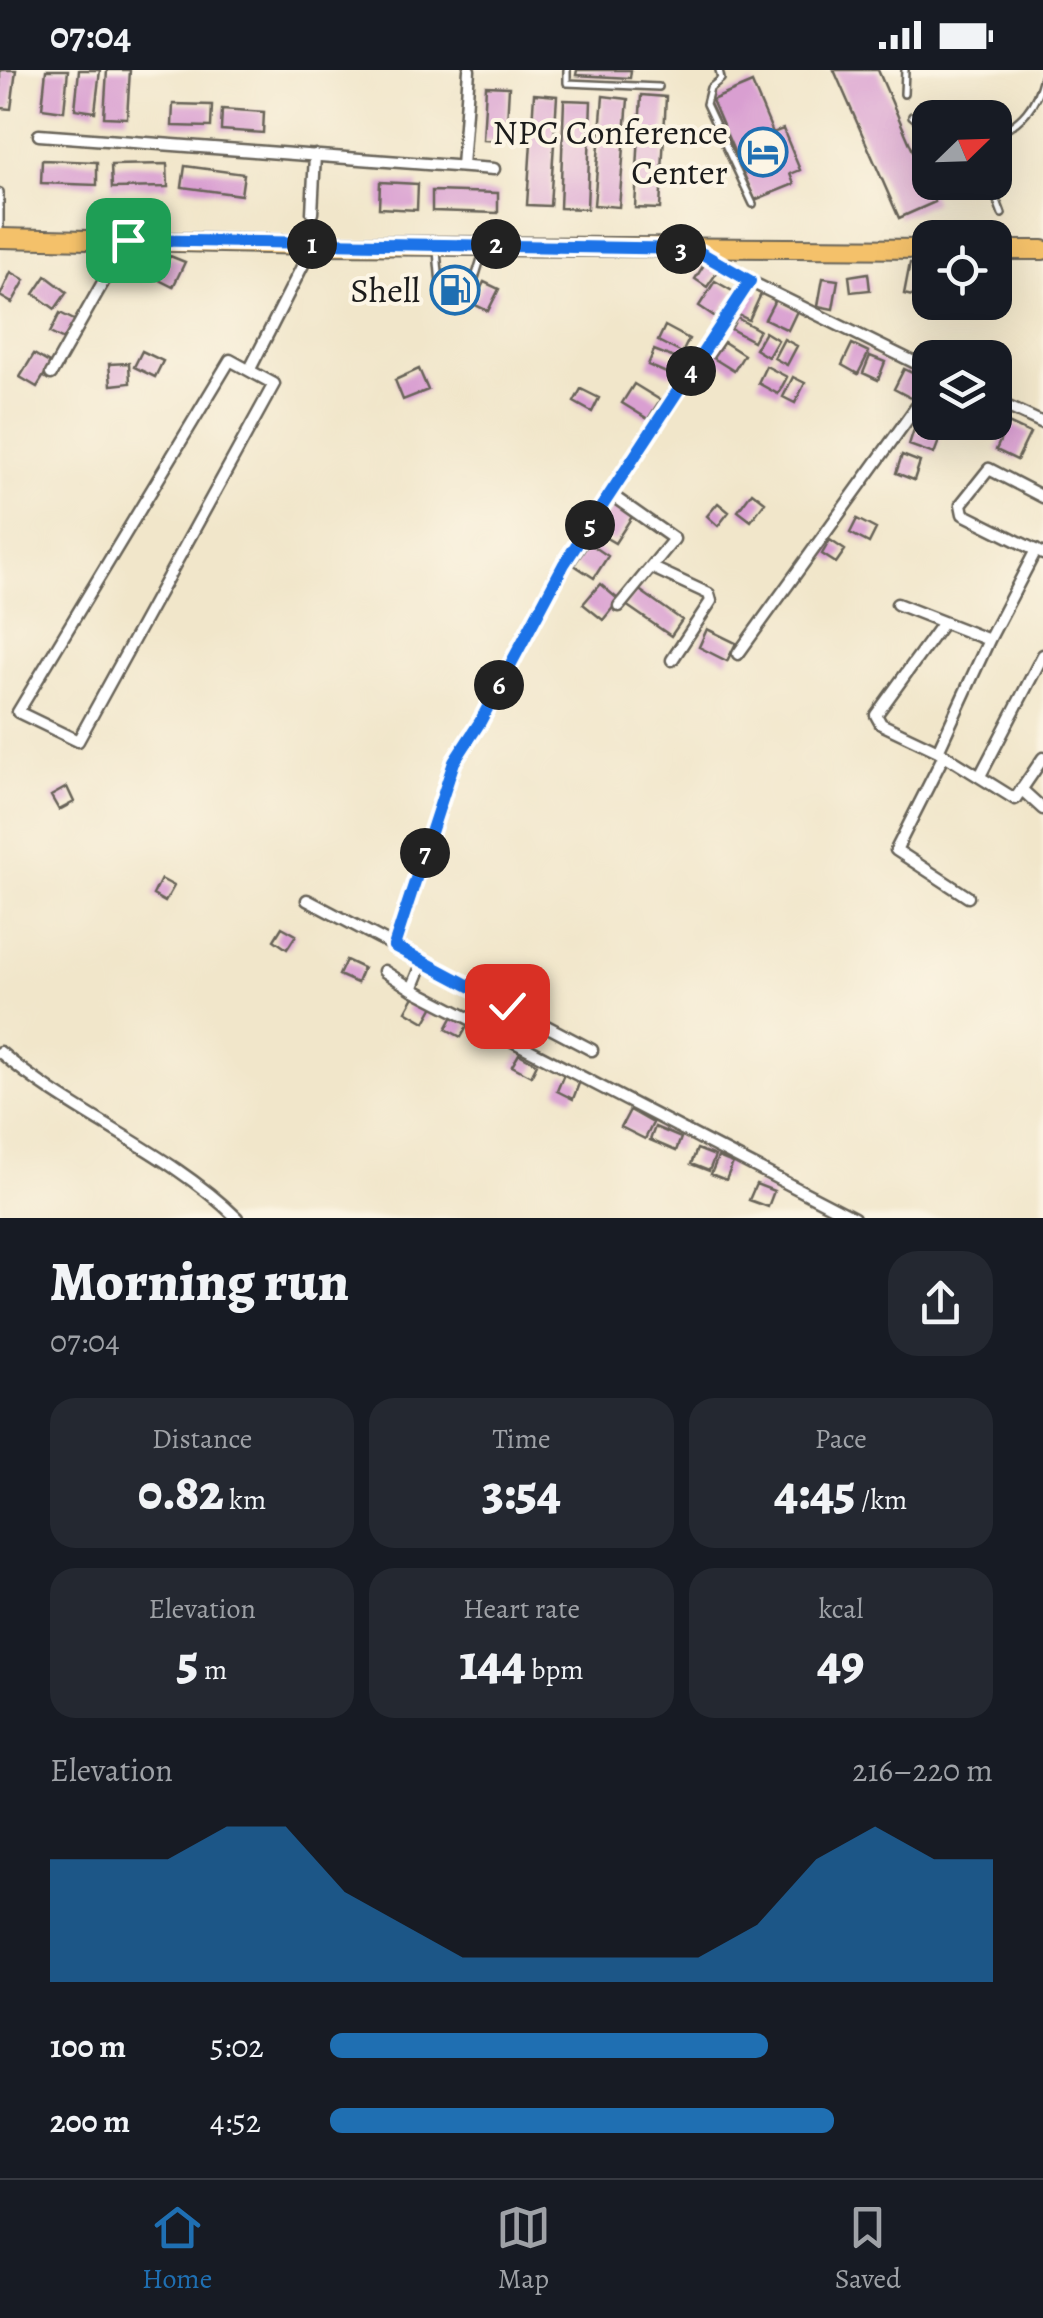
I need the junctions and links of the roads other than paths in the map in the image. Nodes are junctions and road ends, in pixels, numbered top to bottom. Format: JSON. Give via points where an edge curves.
{"nodes":[{"id":1,"x":469,"y":70,"type":"edge"},
{"id":2,"x":567,"y":70,"type":"edge"},
{"id":3,"x":719,"y":70,"type":"edge"},
{"id":4,"x":905,"y":70,"type":"edge"},
{"id":5,"x":1043,"y":77,"type":"edge"},
{"id":6,"x":659,"y":87,"type":"dead end"},
{"id":7,"x":904,"y":94,"type":"dead end"},
{"id":8,"x":1041,"y":97,"type":"edge"},
{"id":9,"x":1012,"y":124,"type":"edge"},
{"id":10,"x":40,"y":135,"type":"dead end"},
{"id":11,"x":315,"y":155,"type":"junction"},
{"id":12,"x":462,"y":166,"type":"junction"},
{"id":13,"x":494,"y":169,"type":"dead end"},
{"id":14,"x":0,"y":192,"type":"edge"},
{"id":15,"x":997,"y":200,"type":"edge"},
{"id":16,"x":753,"y":204,"type":"dead end"},
{"id":17,"x":312,"y":213,"type":"dead end"},
{"id":18,"x":1002,"y":214,"type":"dead end"},
{"id":19,"x":0,"y":238,"type":"edge"},
{"id":20,"x":128,"y":240,"type":"junction"},
{"id":21,"x":436,"y":243,"type":"junction"},
{"id":22,"x":314,"y":244,"type":"junction"},
{"id":23,"x":486,"y":244,"type":"junction"},
{"id":24,"x":694,"y":249,"type":"junction"},
{"id":25,"x":912,"y":249,"type":"edge"},
{"id":26,"x":1012,"y":250,"type":"edge"},
{"id":27,"x":1043,"y":250,"type":"edge"},
{"id":28,"x":750,"y":281,"type":"junction"},
{"id":29,"x":447,"y":284,"type":"dead end"},
{"id":30,"x":460,"y":286,"type":"dead end"},
{"id":31,"x":912,"y":361,"type":"edge"},
{"id":32,"x":250,"y":369,"type":"junction"},
{"id":33,"x":52,"y":374,"type":"dead end"},
{"id":34,"x":1012,"y":408,"type":"edge"},
{"id":35,"x":912,"y":413,"type":"edge"},
{"id":36,"x":1043,"y":424,"type":"edge"},
{"id":37,"x":610,"y":494,"type":"junction"},
{"id":38,"x":1043,"y":497,"type":"edge"},
{"id":39,"x":1039,"y":552,"type":"edge"},
{"id":40,"x":651,"y":567,"type":"junction"},
{"id":41,"x":898,"y":604,"type":"dead end"},
{"id":42,"x":619,"y":606,"type":"dead end"},
{"id":43,"x":942,"y":624,"type":"junction"},
{"id":44,"x":989,"y":640,"type":"junction"},
{"id":45,"x":738,"y":654,"type":"dead end"},
{"id":46,"x":1043,"y":655,"type":"edge"},
{"id":47,"x":672,"y":660,"type":"dead end"},
{"id":48,"x":941,"y":753,"type":"junction"},
{"id":49,"x":1043,"y":758,"type":"edge"},
{"id":50,"x":980,"y":776,"type":"junction"},
{"id":51,"x":1021,"y":788,"type":"junction"},
{"id":52,"x":1043,"y":808,"type":"edge"},
{"id":53,"x":968,"y":897,"type":"dead end"},
{"id":54,"x":307,"y":900,"type":"dead end"},
{"id":55,"x":394,"y":946,"type":"junction"},
{"id":56,"x":423,"y":962,"type":"junction"},
{"id":57,"x":384,"y":971,"type":"dead end"},
{"id":58,"x":412,"y":989,"type":"junction"},
{"id":59,"x":592,"y":1050,"type":"dead end"},
{"id":60,"x":0,"y":1052,"type":"edge"},
{"id":61,"x":237,"y":1218,"type":"edge"},
{"id":62,"x":854,"y":1218,"type":"edge"}],
"edges":[{"from":1,"to":12,"type":"street"},
{"from":2,"to":6,"type":"lane","via":[[567,83]]},
{"from":3,"to":16,"type":"lane","via":[[706,104]]},
{"from":4,"to":7,"type":"lane"},
{"from":5,"to":8,"type":"lane"},
{"from":8,"to":9,"type":"lane"},
{"from":10,"to":11,"type":"street"},
{"from":11,"to":12,"type":"street"},
{"from":11,"to":17,"type":"street"},
{"from":12,"to":13,"type":"street"},
{"from":14,"to":19,"type":"lane"},
{"from":15,"to":18,"type":"lane"},
{"from":19,"to":20,"type":"main road"},
{"from":20,"to":22,"type":"main road"},
{"from":20,"to":33,"type":"street"},
{"from":21,"to":22,"type":"main road"},
{"from":21,"to":23,"type":"main road"},
{"from":21,"to":29,"type":"lane","via":[[440,284]]},
{"from":22,"to":32,"type":"street"},
{"from":23,"to":24,"type":"main road"},
{"from":23,"to":30,"type":"lane","via":[[472,288]]},
{"from":24,"to":25,"type":"main road"},
{"from":24,"to":28,"type":"street"},
{"from":26,"to":27,"type":"main road"},
{"from":28,"to":31,"type":"street"},
{"from":28,"to":37,"type":"street"},
{"from":32,"to":32,"type":"street","via":[[230,360],[18,712],[78,741],[274,384]]},
{"from":34,"to":36,"type":"street"},
{"from":35,"to":45,"type":"street"},
{"from":37,"to":40,"type":"street","via":[[674,538]]},
{"from":37,"to":55,"type":"street","via":[[454,762]]},
{"from":38,"to":39,"type":"street","via":[[989,469],[961,504],[963,514]]},
{"from":39,"to":44,"type":"street"},
{"from":40,"to":42,"type":"street"},
{"from":40,"to":47,"type":"street","via":[[708,594],[710,601]]},
{"from":41,"to":43,"type":"street"},
{"from":43,"to":44,"type":"street"},
{"from":43,"to":48,"type":"street","via":[[876,715],[881,724]]},
{"from":44,"to":48,"type":"street"},
{"from":46,"to":50,"type":"street"},
{"from":48,"to":50,"type":"street"},
{"from":48,"to":53,"type":"street","via":[[896,850]]},
{"from":49,"to":51,"type":"street"},
{"from":50,"to":51,"type":"street","via":[[1015,799]]},
{"from":51,"to":52,"type":"street"},
{"from":54,"to":55,"type":"street"},
{"from":55,"to":56,"type":"street"},
{"from":56,"to":58,"type":"street"},
{"from":56,"to":59,"type":"street"},
{"from":57,"to":58,"type":"street"},
{"from":58,"to":62,"type":"street"},
{"from":60,"to":61,"type":"street","via":[[39,1085],[198,1183]]}]}
